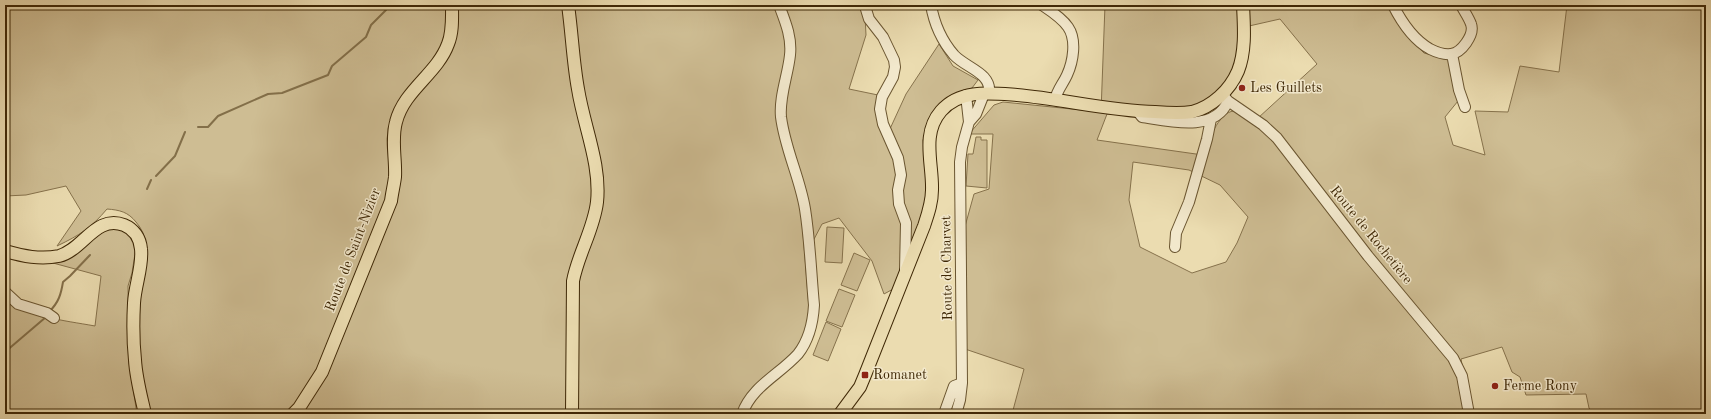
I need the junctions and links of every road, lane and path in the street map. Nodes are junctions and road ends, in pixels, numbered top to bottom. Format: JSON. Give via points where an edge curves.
{"nodes":[{"id":1,"x":452,"y":5,"type":"edge"},
{"id":2,"x":568,"y":5,"type":"edge"},
{"id":3,"x":779,"y":5,"type":"edge"},
{"id":4,"x":931,"y":5,"type":"edge"},
{"id":5,"x":1042,"y":5,"type":"edge"},
{"id":6,"x":1243,"y":5,"type":"edge"},
{"id":7,"x":1393,"y":5,"type":"edge"},
{"id":8,"x":1461,"y":5,"type":"edge"},
{"id":9,"x":865,"y":6,"type":"edge"},
{"id":10,"x":1452,"y":54,"type":"junction"},
{"id":11,"x":986,"y":94,"type":"junction"},
{"id":12,"x":966,"y":95,"type":"junction"},
{"id":13,"x":1225,"y":97,"type":"junction"},
{"id":14,"x":1055,"y":100,"type":"junction"},
{"id":15,"x":1465,"y":107,"type":"dead end"},
{"id":16,"x":1138,"y":112,"type":"junction"},
{"id":17,"x":1211,"y":119,"type":"junction"},
{"id":18,"x":969,"y":122,"type":"junction"},
{"id":19,"x":1175,"y":247,"type":"dead end"},
{"id":20,"x":5,"y":251,"type":"edge"},
{"id":21,"x":905,"y":275,"type":"junction"},
{"id":22,"x":5,"y":292,"type":"edge"},
{"id":23,"x":54,"y":318,"type":"dead end"},
{"id":24,"x":962,"y":383,"type":"junction"},
{"id":25,"x":145,"y":414,"type":"edge"},
{"id":26,"x":293,"y":414,"type":"edge"},
{"id":27,"x":572,"y":414,"type":"edge"},
{"id":28,"x":742,"y":414,"type":"edge"},
{"id":29,"x":840,"y":414,"type":"edge"},
{"id":30,"x":944,"y":414,"type":"edge"},
{"id":31,"x":956,"y":414,"type":"edge"},
{"id":32,"x":1469,"y":414,"type":"edge"}],
"edges":[{"from":1,"to":26,"type":"main road","name":"Route de Saint-Nizier","via":[[449,44],[441,58],[405,101],[396,122],[393,142],[395,177],[391,201],[322,372]]},
{"from":2,"to":27,"type":"main road","via":[[578,88],[598,184],[595,212],[573,280]]},
{"from":3,"to":28,"type":"street","via":[[791,45],[781,117],[805,208],[814,305],[813,321],[802,348],[755,392]]},
{"from":4,"to":11,"type":"street","via":[[944,40],[957,57],[987,80],[990,86]]},
{"from":5,"to":14,"type":"street","via":[[1068,26],[1073,40],[1069,70]]},
{"from":6,"to":13,"type":"main road","via":[[1244,40],[1241,60]]},
{"from":7,"to":10,"type":"street","via":[[1408,30],[1429,48],[1446,55]]},
{"from":8,"to":10,"type":"street","via":[[1472,25],[1467,42]]},
{"from":9,"to":21,"type":"street","via":[[869,19],[883,37],[894,60],[893,77],[882,97],[880,109],[883,124],[898,158],[899,204],[906,224]]},
{"from":10,"to":15,"type":"street"},
{"from":11,"to":12,"type":"main road"},
{"from":11,"to":14,"type":"main road"},
{"from":11,"to":18,"type":"street","name":"Route de Charvet"},
{"from":12,"to":18,"type":"street","name":"Route de Charvet"},
{"from":12,"to":21,"type":"main road","via":[[944,108],[932,126],[929,142],[931,203]]},
{"from":13,"to":16,"type":"main road","via":[[1190,112]]},
{"from":13,"to":17,"type":"street","via":[[1222,112]]},
{"from":13,"to":32,"type":"street","name":"Route de Rochetière","via":[[1277,138],[1368,256],[1453,358],[1462,376]]},
{"from":14,"to":16,"type":"main road"},
{"from":16,"to":17,"type":"street","via":[[1142,117],[1162,120],[1192,122]]},
{"from":17,"to":19,"type":"street","via":[[1189,202],[1176,233]]},
{"from":18,"to":24,"type":"street","name":"Route de Charvet","via":[[960,162]]},
{"from":20,"to":25,"type":"main road","via":[[40,258],[60,255],[76,246],[98,227],[114,223],[128,226],[133,230],[141,250],[133,325],[135,361]]},
{"from":21,"to":29,"type":"main road","via":[[860,387]]},
{"from":22,"to":23,"type":"street","via":[[18,304],[47,313]]},
{"from":24,"to":30,"type":"street","via":[[954,386]]},
{"from":24,"to":31,"type":"street","name":"Route de Charvet"}]}
